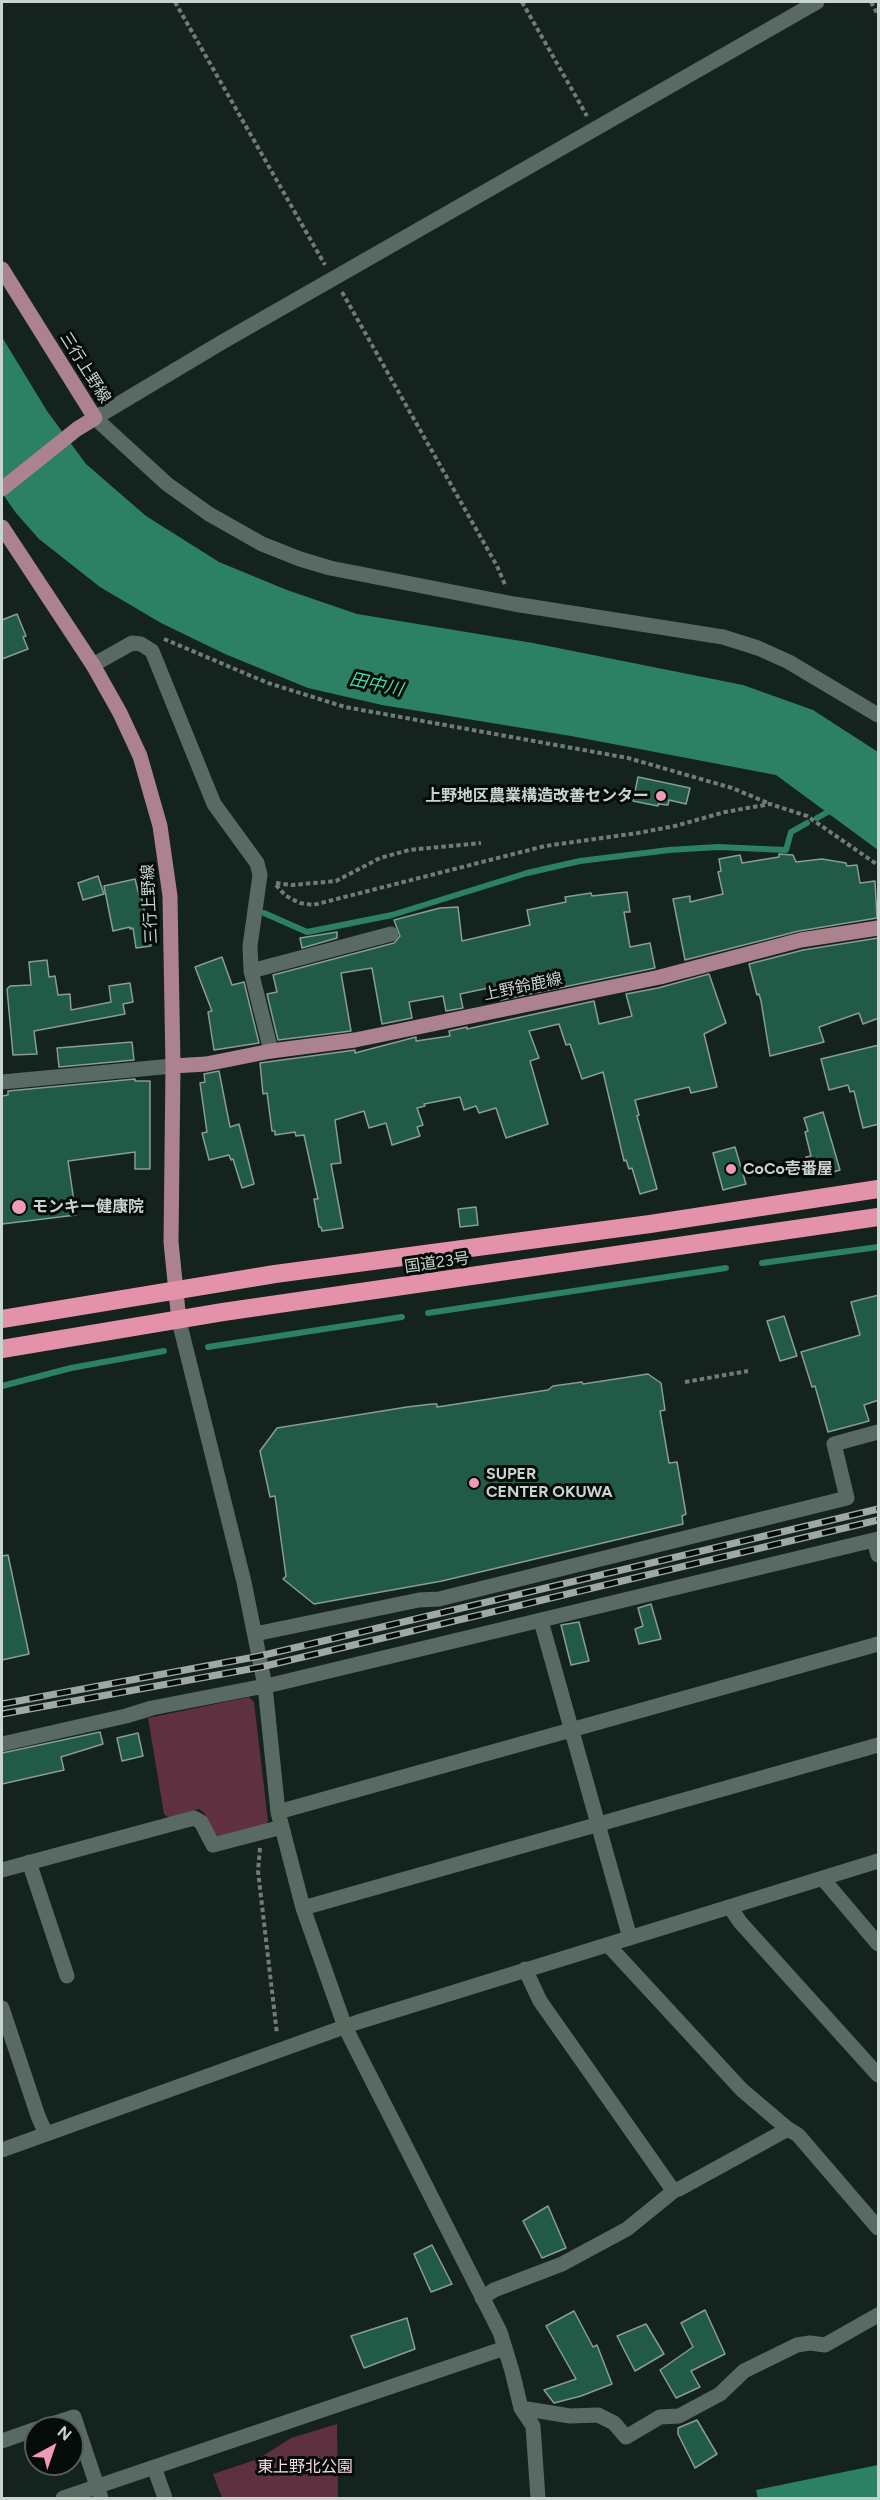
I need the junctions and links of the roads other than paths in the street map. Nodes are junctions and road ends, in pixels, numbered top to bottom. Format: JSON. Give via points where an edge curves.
{"nodes":[{"id":1,"x":817,"y":2,"type":"edge"},
{"id":2,"x":2,"y":269,"type":"edge"},
{"id":3,"x":95,"y":417,"type":"junction"},
{"id":4,"x":2,"y":489,"type":"edge"},
{"id":5,"x":2,"y":527,"type":"edge"},
{"id":6,"x":93,"y":664,"type":"junction"},
{"id":7,"x":879,"y":715,"type":"edge"},
{"id":8,"x":879,"y":928,"type":"edge"},
{"id":9,"x":391,"y":934,"type":"dead end"},
{"id":10,"x":251,"y":971,"type":"junction"},
{"id":11,"x":271,"y":1051,"type":"junction"},
{"id":12,"x":173,"y":1066,"type":"junction"},
{"id":13,"x":2,"y":1082,"type":"edge"},
{"id":14,"x":879,"y":1189,"type":"edge"},
{"id":15,"x":879,"y":1217,"type":"edge"},
{"id":16,"x":175,"y":1290,"type":"junction"},
{"id":17,"x":2,"y":1319,"type":"edge"},
{"id":18,"x":179,"y":1321,"type":"junction"},
{"id":19,"x":2,"y":1349,"type":"edge"},
{"id":20,"x":879,"y":1432,"type":"edge"},
{"id":21,"x":877,"y":1544,"type":"edge"},
{"id":22,"x":541,"y":1621,"type":"junction"},
{"id":23,"x":255,"y":1634,"type":"junction"},
{"id":24,"x":879,"y":1644,"type":"edge"},
{"id":25,"x":265,"y":1686,"type":"junction"},
{"id":26,"x":571,"y":1731,"type":"junction"},
{"id":27,"x":2,"y":1744,"type":"edge"},
{"id":28,"x":879,"y":1745,"type":"edge"},
{"id":29,"x":280,"y":1819,"type":"junction"},
{"id":30,"x":597,"y":1825,"type":"junction"},
{"id":31,"x":879,"y":1861,"type":"edge"},
{"id":32,"x":29,"y":1862,"type":"junction"},
{"id":33,"x":2,"y":1870,"type":"edge"},
{"id":34,"x":823,"y":1879,"type":"junction"},
{"id":35,"x":730,"y":1907,"type":"junction"},
{"id":36,"x":303,"y":1908,"type":"junction"},
{"id":37,"x":630,"y":1938,"type":"junction"},
{"id":38,"x":879,"y":1944,"type":"edge"},
{"id":39,"x":608,"y":1945,"type":"junction"},
{"id":40,"x":525,"y":1969,"type":"junction"},
{"id":41,"x":67,"y":1976,"type":"dead end"},
{"id":42,"x":2,"y":2008,"type":"edge"},
{"id":43,"x":345,"y":2027,"type":"junction"},
{"id":44,"x":879,"y":2075,"type":"edge"},
{"id":45,"x":789,"y":2129,"type":"junction"},
{"id":46,"x":46,"y":2134,"type":"junction"},
{"id":47,"x":2,"y":2150,"type":"edge"},
{"id":48,"x":675,"y":2190,"type":"junction"},
{"id":49,"x":879,"y":2228,"type":"edge"},
{"id":50,"x":482,"y":2298,"type":"junction"},
{"id":51,"x":879,"y":2315,"type":"edge"},
{"id":52,"x":505,"y":2348,"type":"junction"},
{"id":53,"x":520,"y":2408,"type":"junction"},
{"id":54,"x":24,"y":2434,"type":"edge"},
{"id":55,"x":2,"y":2441,"type":"edge"},
{"id":56,"x":84,"y":2447,"type":"edge"},
{"id":57,"x":154,"y":2467,"type":"junction"},
{"id":58,"x":99,"y":2493,"type":"edge"},
{"id":59,"x":63,"y":2499,"type":"edge"},
{"id":60,"x":165,"y":2499,"type":"edge"},
{"id":61,"x":538,"y":2499,"type":"edge"}],
"edges":[{"from":1,"to":3,"type":"street"},
{"from":2,"to":3,"type":"main road","name":"三行上野線"},
{"from":3,"to":4,"type":"main road","name":"三行上野線"},
{"from":3,"to":7,"type":"street","via":[[168,484],[208,514],[262,544],[330,568],[749,645],[789,662]]},
{"from":5,"to":6,"type":"main road","name":"三行上野線"},
{"from":6,"to":10,"type":"street","via":[[132,643],[148,647],[154,655],[213,804],[257,863],[260,874],[250,946]]},
{"from":6,"to":12,"type":"main road","name":"三行上野線","via":[[140,756],[164,848],[170,896]]},
{"from":8,"to":11,"type":"main road","name":"上野鈴鹿線","via":[[801,940],[660,977],[426,1026],[334,1044]]},
{"from":9,"to":10,"type":"street"},
{"from":10,"to":11,"type":"street"},
{"from":11,"to":12,"type":"main road","name":"上野鈴鹿線","via":[[206,1064]]},
{"from":12,"to":13,"type":"street"},
{"from":12,"to":16,"type":"main road","name":"三行上野線","via":[[171,1242]]},
{"from":14,"to":16,"type":"highway","name":"国道23号"},
{"from":15,"to":18,"type":"highway","name":"国道23号"},
{"from":16,"to":17,"type":"highway","name":"国道23号"},
{"from":16,"to":18,"type":"main road","name":"三行上野線"},
{"from":18,"to":19,"type":"highway","name":"国道23号"},
{"from":18,"to":23,"type":"street"},
{"from":20,"to":23,"type":"street","via":[[834,1444],[848,1498],[439,1599]]},
{"from":21,"to":22,"type":"street"},
{"from":22,"to":25,"type":"street"},
{"from":22,"to":26,"type":"street"},
{"from":23,"to":25,"type":"street"},
{"from":24,"to":26,"type":"street"},
{"from":25,"to":27,"type":"street"},
{"from":25,"to":29,"type":"street"},
{"from":26,"to":29,"type":"street"},
{"from":26,"to":30,"type":"street"},
{"from":28,"to":30,"type":"street"},
{"from":29,"to":32,"type":"street","via":[[264,1833],[213,1845],[201,1822],[194,1818]]},
{"from":29,"to":36,"type":"street"},
{"from":30,"to":36,"type":"street"},
{"from":30,"to":37,"type":"street"},
{"from":31,"to":34,"type":"street"},
{"from":32,"to":33,"type":"street"},
{"from":32,"to":41,"type":"street"},
{"from":34,"to":35,"type":"street"},
{"from":34,"to":38,"type":"street"},
{"from":35,"to":37,"type":"street"},
{"from":35,"to":44,"type":"street"},
{"from":36,"to":43,"type":"street"},
{"from":37,"to":39,"type":"street"},
{"from":39,"to":40,"type":"street"},
{"from":39,"to":45,"type":"street","via":[[742,2090]]},
{"from":40,"to":43,"type":"street"},
{"from":40,"to":48,"type":"street","via":[[540,2001]]},
{"from":42,"to":46,"type":"street"},
{"from":43,"to":46,"type":"street"},
{"from":43,"to":50,"type":"street"},
{"from":45,"to":48,"type":"street"},
{"from":45,"to":49,"type":"street"},
{"from":46,"to":47,"type":"street"},
{"from":48,"to":50,"type":"street","via":[[627,2229],[562,2264]]},
{"from":50,"to":52,"type":"street"},
{"from":51,"to":53,"type":"street","via":[[825,2345],[797,2345],[744,2371],[720,2394],[679,2416],[660,2417],[626,2437],[614,2423],[598,2415],[570,2416]]},
{"from":52,"to":53,"type":"street"},
{"from":52,"to":57,"type":"street"},
{"from":53,"to":61,"type":"street","via":[[533,2426]]},
{"from":54,"to":55,"type":"street"},
{"from":56,"to":58,"type":"street"},
{"from":57,"to":58,"type":"street"},
{"from":57,"to":60,"type":"street"},
{"from":58,"to":59,"type":"street"}]}
